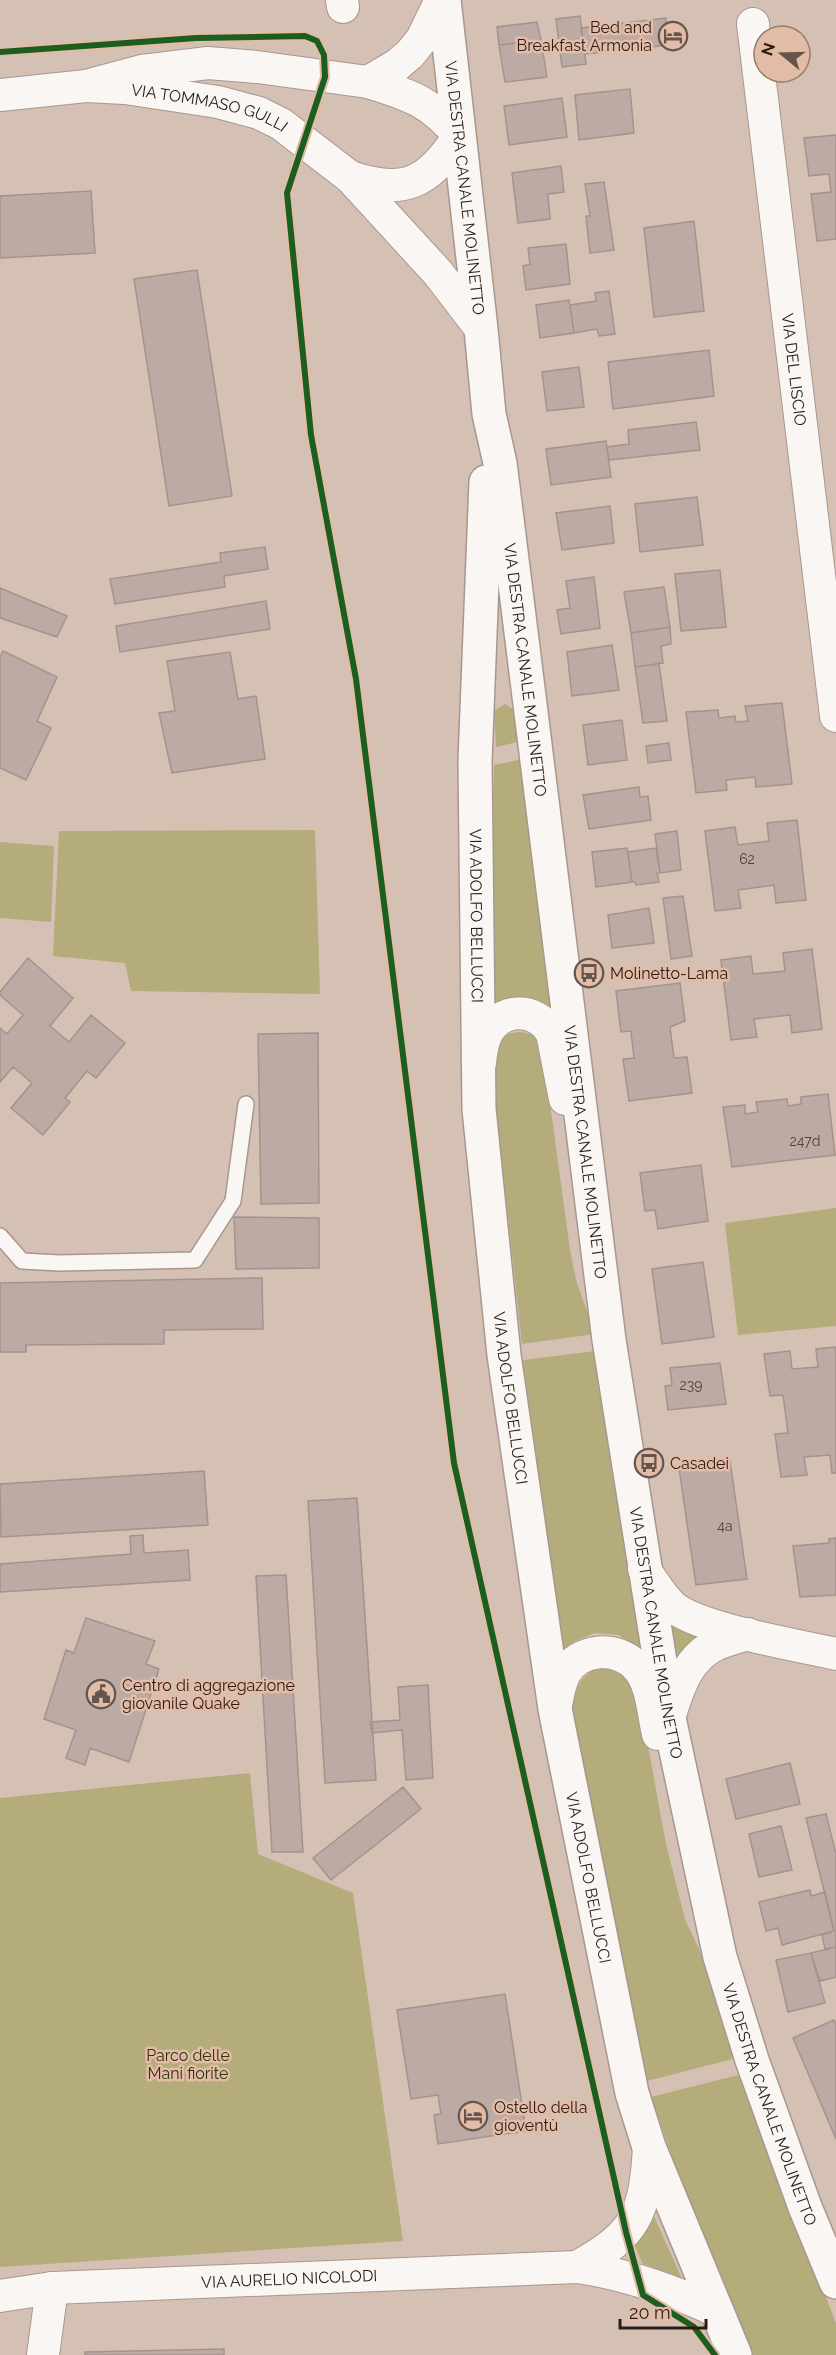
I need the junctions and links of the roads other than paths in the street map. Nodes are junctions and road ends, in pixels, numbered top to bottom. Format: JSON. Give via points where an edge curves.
{"nodes":[{"id":1,"x":442,"y":0,"type":"edge"},
{"id":2,"x":368,"y":82,"type":"junction"},
{"id":3,"x":760,"y":84,"type":"edge"},
{"id":4,"x":86,"y":86,"type":"junction"},
{"id":5,"x":0,"y":95,"type":"edge"},
{"id":6,"x":459,"y":136,"type":"junction"},
{"id":7,"x":350,"y":177,"type":"junction"},
{"id":8,"x":482,"y":328,"type":"junction"},
{"id":9,"x":489,"y":414,"type":"junction"},
{"id":10,"x":835,"y":705,"type":"edge"},
{"id":11,"x":477,"y":1084,"type":"junction"},
{"id":12,"x":246,"y":1104,"type":"dead end"},
{"id":13,"x":594,"y":1228,"type":"junction"},
{"id":14,"x":0,"y":1236,"type":"edge"},
{"id":15,"x":644,"y":1569,"type":"junction"},
{"id":16,"x":748,"y":1634,"type":"junction"},
{"id":17,"x":836,"y":1654,"type":"edge"},
{"id":18,"x":555,"y":1709,"type":"junction"},
{"id":19,"x":669,"y":1718,"type":"junction"},
{"id":20,"x":720,"y":1957,"type":"junction"},
{"id":21,"x":649,"y":2147,"type":"junction"},
{"id":22,"x":577,"y":2267,"type":"junction"},
{"id":23,"x":836,"y":2282,"type":"edge"},
{"id":24,"x":52,"y":2288,"type":"junction"},
{"id":25,"x":0,"y":2296,"type":"edge"},
{"id":26,"x":717,"y":2311,"type":"junction"},
{"id":27,"x":43,"y":2355,"type":"edge"},
{"id":28,"x":735,"y":2355,"type":"edge"}],
"edges":[{"from":1,"to":2,"type":"street","via":[[410,54]]},
{"from":1,"to":6,"type":"street","name":"VIA DESTRA CANALE MOLINETTO"},
{"from":2,"to":4,"type":"street","name":"VIA TOMMASO GULLI","via":[[208,63],[142,71]]},
{"from":2,"to":6,"type":"street","name":"VIA TOMMASO GULLI","via":[[424,103]]},
{"from":3,"to":10,"type":"street","name":"VIA DEL LISCIO"},
{"from":4,"to":5,"type":"street","name":"VIA TOMMASO GULLI"},
{"from":4,"to":7,"type":"street","name":"VIA TOMMASO GULLI","via":[[171,94],[259,113],[281,124]]},
{"from":6,"to":7,"type":"street","name":"VIA TOMMASO GULLI","via":[[434,170],[411,183],[380,186]]},
{"from":6,"to":8,"type":"street","name":"VIA DESTRA CANALE MOLINETTO"},
{"from":7,"to":8,"type":"street","name":"VIA TOMMASO GULLI"},
{"from":8,"to":9,"type":"street","name":"VIA DESTRA CANALE MOLINETTO"},
{"from":9,"to":11,"type":"street","name":"VIA ADOLFO BELLUCCI","via":[[475,761]]},
{"from":9,"to":13,"type":"street","name":"VIA DESTRA CANALE MOLINETTO","via":[[500,464]]},
{"from":11,"to":13,"type":"street","via":[[483,1045],[497,1021],[526,1013],[547,1025],[552,1033]]},
{"from":11,"to":18,"type":"street","name":"VIA ADOLFO BELLUCCI","via":[[504,1355]]},
{"from":12,"to":14,"type":"lane","via":[[233,1201],[195,1260],[22,1261]]},
{"from":13,"to":15,"type":"street","name":"VIA DESTRA CANALE MOLINETTO"},
{"from":15,"to":16,"type":"street","via":[[682,1613],[706,1624]]},
{"from":15,"to":19,"type":"street","name":"VIA DESTRA CANALE MOLINETTO"},
{"from":16,"to":17,"type":"street"},
{"from":16,"to":19,"type":"street","via":[[702,1653],[683,1677]]},
{"from":18,"to":20,"type":"street","via":[[560,1683],[577,1659],[589,1653],[612,1653],[637,1667],[645,1680],[699,1900]]},
{"from":18,"to":21,"type":"street","name":"VIA ADOLFO BELLUCCI","via":[[632,2093]]},
{"from":19,"to":20,"type":"street","name":"VIA DESTRA CANALE MOLINETTO"},
{"from":20,"to":23,"type":"street","name":"VIA DESTRA CANALE MOLINETTO","via":[[756,2071]]},
{"from":21,"to":22,"type":"street","name":"VIA AURELIO NICOLODI","via":[[639,2213],[614,2244]]},
{"from":21,"to":26,"type":"street","name":"VIA ADOLFO BELLUCCI"},
{"from":22,"to":24,"type":"street","name":"VIA AURELIO NICOLODI"},
{"from":22,"to":26,"type":"street","name":"VIA AURELIO NICOLODI","via":[[639,2280]]},
{"from":24,"to":25,"type":"street","name":"VIA AURELIO NICOLODI"},
{"from":24,"to":27,"type":"street"},
{"from":26,"to":28,"type":"street","name":"VIA ADOLFO BELLUCCI"}]}
